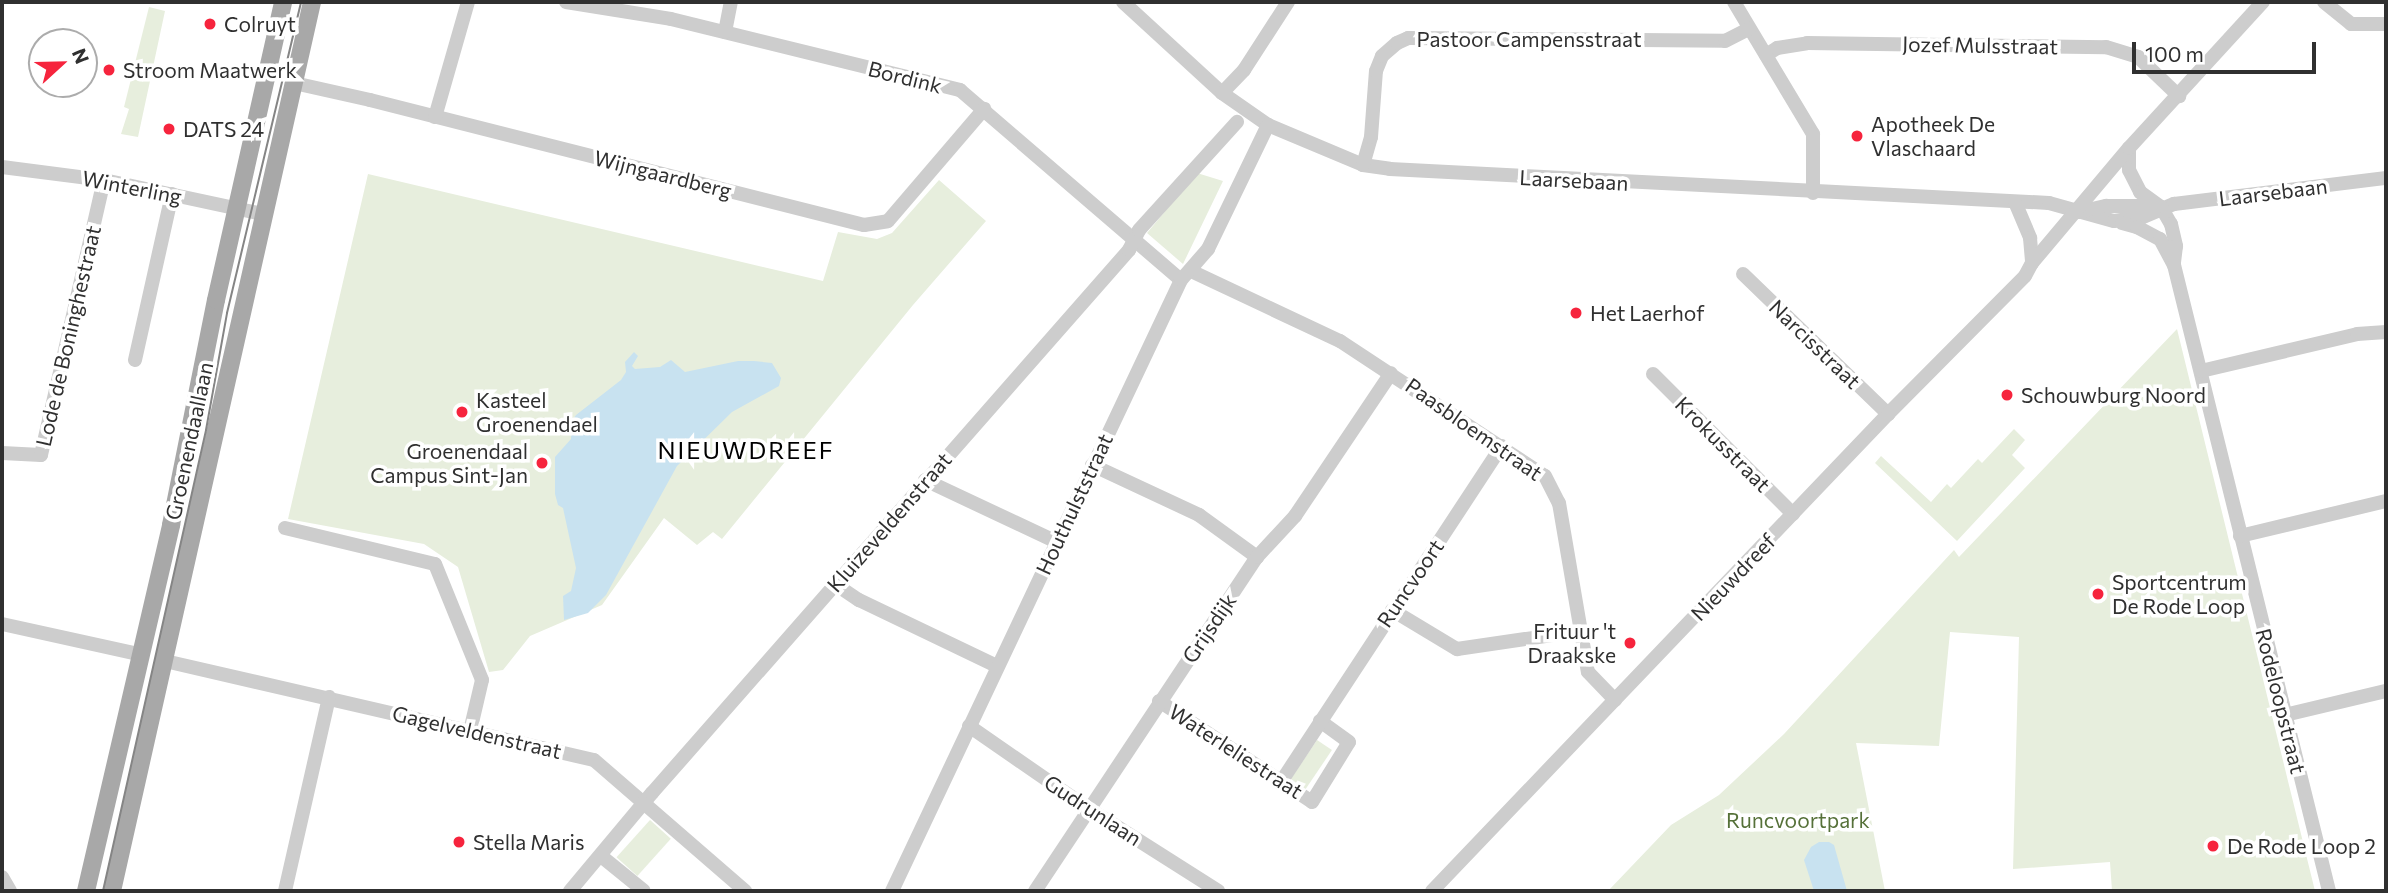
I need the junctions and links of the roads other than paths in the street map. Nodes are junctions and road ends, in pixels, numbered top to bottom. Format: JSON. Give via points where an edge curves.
{"nodes":[{"id":1,"x":283,"y":2,"type":"edge"},
{"id":2,"x":312,"y":2,"type":"edge"},
{"id":3,"x":468,"y":2,"type":"edge"},
{"id":4,"x":566,"y":2,"type":"edge"},
{"id":5,"x":731,"y":2,"type":"edge"},
{"id":6,"x":1123,"y":2,"type":"edge"},
{"id":7,"x":1288,"y":2,"type":"edge"},
{"id":8,"x":1734,"y":2,"type":"edge"},
{"id":9,"x":2263,"y":2,"type":"edge"},
{"id":10,"x":2324,"y":2,"type":"edge"},
{"id":11,"x":2386,"y":24,"type":"edge"},
{"id":12,"x":1749,"y":29,"type":"junction"},
{"id":13,"x":725,"y":33,"type":"junction"},
{"id":14,"x":1766,"y":55,"type":"junction"},
{"id":15,"x":294,"y":83,"type":"junction"},
{"id":16,"x":1222,"y":93,"type":"junction"},
{"id":17,"x":2179,"y":96,"type":"junction"},
{"id":18,"x":984,"y":109,"type":"junction"},
{"id":19,"x":435,"y":117,"type":"junction"},
{"id":20,"x":1237,"y":122,"type":"dead end"},
{"id":21,"x":1268,"y":125,"type":"junction"},
{"id":22,"x":2129,"y":148,"type":"junction"},
{"id":23,"x":1363,"y":165,"type":"junction"},
{"id":24,"x":2,"y":167,"type":"edge"},
{"id":25,"x":2386,"y":178,"type":"edge"},
{"id":26,"x":104,"y":180,"type":"junction"},
{"id":27,"x":1813,"y":193,"type":"junction"},
{"id":28,"x":172,"y":194,"type":"junction"},
{"id":29,"x":2015,"y":202,"type":"junction"},
{"id":30,"x":2161,"y":207,"type":"junction"},
{"id":31,"x":237,"y":209,"type":"junction"},
{"id":32,"x":2077,"y":212,"type":"junction"},
{"id":33,"x":262,"y":214,"type":"junction"},
{"id":34,"x":2114,"y":221,"type":"junction"},
{"id":35,"x":2160,"y":239,"type":"junction"},
{"id":36,"x":1134,"y":240,"type":"junction"},
{"id":37,"x":2032,"y":262,"type":"junction"},
{"id":38,"x":2174,"y":265,"type":"junction"},
{"id":39,"x":1743,"y":274,"type":"dead end"},
{"id":40,"x":1186,"y":275,"type":"junction"},
{"id":41,"x":2386,"y":332,"type":"edge"},
{"id":42,"x":135,"y":360,"type":"dead end"},
{"id":43,"x":2201,"y":371,"type":"junction"},
{"id":44,"x":1391,"y":373,"type":"junction"},
{"id":45,"x":1653,"y":374,"type":"dead end"},
{"id":46,"x":1888,"y":414,"type":"junction"},
{"id":47,"x":1502,"y":446,"type":"junction"},
{"id":48,"x":2,"y":453,"type":"edge"},
{"id":49,"x":1092,"y":465,"type":"junction"},
{"id":50,"x":925,"y":480,"type":"junction"},
{"id":51,"x":2386,"y":501,"type":"edge"},
{"id":52,"x":1793,"y":514,"type":"junction"},
{"id":53,"x":285,"y":528,"type":"dead end"},
{"id":54,"x":2240,"y":536,"type":"junction"},
{"id":55,"x":1057,"y":542,"type":"junction"},
{"id":56,"x":1257,"y":556,"type":"junction"},
{"id":57,"x":835,"y":584,"type":"junction"},
{"id":58,"x":1392,"y":610,"type":"junction"},
{"id":59,"x":2,"y":624,"type":"edge"},
{"id":60,"x":1580,"y":631,"type":"junction"},
{"id":61,"x":139,"y":654,"type":"junction"},
{"id":62,"x":165,"y":661,"type":"junction"},
{"id":63,"x":997,"y":666,"type":"junction"},
{"id":64,"x":2386,"y":691,"type":"edge"},
{"id":65,"x":329,"y":697,"type":"junction"},
{"id":66,"x":1615,"y":700,"type":"junction"},
{"id":67,"x":1159,"y":701,"type":"junction"},
{"id":68,"x":2285,"y":715,"type":"junction"},
{"id":69,"x":1320,"y":721,"type":"junction"},
{"id":70,"x":969,"y":726,"type":"junction"},
{"id":71,"x":470,"y":731,"type":"junction"},
{"id":72,"x":1281,"y":782,"type":"junction"},
{"id":73,"x":644,"y":803,"type":"junction"},
{"id":74,"x":1089,"y":809,"type":"junction"},
{"id":75,"x":601,"y":856,"type":"junction"},
{"id":76,"x":2,"y":877,"type":"edge"},
{"id":77,"x":1196,"y":885,"type":"edge"},
{"id":78,"x":10,"y":891,"type":"edge"},
{"id":79,"x":86,"y":891,"type":"edge"},
{"id":80,"x":112,"y":891,"type":"edge"},
{"id":81,"x":285,"y":891,"type":"edge"},
{"id":82,"x":570,"y":891,"type":"edge"},
{"id":83,"x":643,"y":891,"type":"edge"},
{"id":84,"x":745,"y":891,"type":"edge"},
{"id":85,"x":892,"y":891,"type":"edge"},
{"id":86,"x":1035,"y":891,"type":"edge"},
{"id":87,"x":1218,"y":891,"type":"edge"},
{"id":88,"x":1432,"y":891,"type":"edge"},
{"id":89,"x":2329,"y":891,"type":"edge"}],
"edges":[{"from":1,"to":31,"type":"main road","name":"Groenendaallaan"},
{"from":2,"to":15,"type":"main road","name":"Groenendaallaan"},
{"from":3,"to":19,"type":"street"},
{"from":4,"to":13,"type":"street","name":"Bordink"},
{"from":5,"to":13,"type":"street"},
{"from":6,"to":16,"type":"street","name":"Laarsebaan"},
{"from":7,"to":16,"type":"street","via":[[1244,70]]},
{"from":8,"to":12,"type":"street"},
{"from":9,"to":17,"type":"street","name":"Nieuwdreef"},
{"from":10,"to":11,"type":"street","via":[[2351,24]]},
{"from":12,"to":14,"type":"street"},
{"from":12,"to":23,"type":"street","name":"Pastoor Campensstraat","via":[[1725,41],[1408,38],[1382,56],[1376,71],[1371,137]]},
{"from":13,"to":18,"type":"street","name":"Bordink","via":[[960,90]]},
{"from":14,"to":17,"type":"street","name":"Jozef Mulsstraat","via":[[1777,48],[1807,43],[2106,47],[2138,57]]},
{"from":14,"to":27,"type":"street","via":[[1813,134]]},
{"from":15,"to":19,"type":"street","name":"Wijngaardberg"},
{"from":15,"to":33,"type":"main road","name":"Groenendaallaan"},
{"from":16,"to":21,"type":"street","name":"Laarsebaan"},
{"from":17,"to":22,"type":"street","name":"Nieuwdreef"},
{"from":18,"to":19,"type":"street","name":"Wijngaardberg","via":[[888,221],[864,225]]},
{"from":18,"to":36,"type":"street","name":"Bordink"},
{"from":20,"to":36,"type":"street"},
{"from":21,"to":23,"type":"street","name":"Laarsebaan"},
{"from":21,"to":40,"type":"street","name":"Houthulststraat","via":[[1208,249]]},
{"from":22,"to":30,"type":"street","via":[[2129,170],[2140,192]]},
{"from":22,"to":32,"type":"street","name":"Nieuwdreef"},
{"from":23,"to":27,"type":"street","name":"Laarsebaan"},
{"from":24,"to":26,"type":"street","name":"Winterling"},
{"from":25,"to":30,"type":"street","name":"Laarsebaan"},
{"from":26,"to":28,"type":"street","name":"Winterling"},
{"from":26,"to":48,"type":"street","name":"Lode de Boninghestraat","via":[[41,455]]},
{"from":27,"to":29,"type":"street","name":"Laarsebaan"},
{"from":28,"to":31,"type":"street","name":"Winterling"},
{"from":28,"to":42,"type":"street"},
{"from":29,"to":32,"type":"street","name":"Laarsebaan","via":[[2049,203]]},
{"from":29,"to":37,"type":"street","via":[[2030,238]]},
{"from":30,"to":32,"type":"street","name":"Laarsebaan","via":[[2106,206]]},
{"from":30,"to":34,"type":"street","name":"Laarsebaan","via":[[2143,217]]},
{"from":30,"to":35,"type":"street"},
{"from":30,"to":38,"type":"street","name":"Rodeloopstraat","via":[[2176,246]]},
{"from":31,"to":33,"type":"street","name":"Winterling"},
{"from":31,"to":61,"type":"main road","name":"Groenendaallaan","via":[[172,525]]},
{"from":32,"to":34,"type":"street","name":"Laarsebaan"},
{"from":32,"to":37,"type":"street","name":"Nieuwdreef"},
{"from":33,"to":62,"type":"main road","name":"Groenendaallaan"},
{"from":34,"to":35,"type":"street"},
{"from":35,"to":38,"type":"street","name":"Rodeloopstraat"},
{"from":36,"to":40,"type":"street","name":"Bordink"},
{"from":36,"to":50,"type":"street","name":"Kluizeveldenstraat"},
{"from":37,"to":46,"type":"street","name":"Nieuwdreef","via":[[2025,276]]},
{"from":38,"to":43,"type":"street","name":"Rodeloopstraat"},
{"from":39,"to":46,"type":"street","name":"Narcisstraat"},
{"from":40,"to":44,"type":"street","name":"Paasbloemstraat","via":[[1308,324]]},
{"from":40,"to":49,"type":"street","name":"Houthulststraat"},
{"from":41,"to":43,"type":"street","via":[[2357,334]]},
{"from":43,"to":54,"type":"street","name":"Rodeloopstraat"},
{"from":44,"to":47,"type":"street","name":"Paasbloemstraat"},
{"from":44,"to":56,"type":"street","name":"Grijsdijk","via":[[1295,516]]},
{"from":45,"to":52,"type":"street","name":"Krokusstraat"},
{"from":46,"to":52,"type":"street","name":"Nieuwdreef"},
{"from":47,"to":58,"type":"street","name":"Runcvoort"},
{"from":47,"to":60,"type":"street","name":"Paasbloemstraat","via":[[1545,476],[1554,489]]},
{"from":49,"to":55,"type":"street","name":"Houthulststraat"},
{"from":49,"to":56,"type":"street","via":[[1199,515]]},
{"from":50,"to":55,"type":"street"},
{"from":50,"to":57,"type":"street","name":"Kluizeveldenstraat"},
{"from":51,"to":54,"type":"street"},
{"from":52,"to":66,"type":"street","name":"Nieuwdreef"},
{"from":53,"to":71,"type":"street","via":[[435,564],[482,680]]},
{"from":54,"to":68,"type":"street","name":"Rodeloopstraat"},
{"from":55,"to":63,"type":"street","name":"Houthulststraat"},
{"from":56,"to":67,"type":"street","name":"Grijsdijk"},
{"from":57,"to":63,"type":"street"},
{"from":57,"to":73,"type":"street","name":"Kluizeveldenstraat"},
{"from":58,"to":60,"type":"street","via":[[1457,649]]},
{"from":58,"to":69,"type":"street","name":"Runcvoort"},
{"from":59,"to":61,"type":"street"},
{"from":60,"to":66,"type":"street","name":"Paasbloemstraat","via":[[1588,672]]},
{"from":61,"to":79,"type":"main road","name":"Groenendaallaan"},
{"from":62,"to":65,"type":"street","name":"Gagelveldenstraat"},
{"from":62,"to":80,"type":"main road","name":"Groenendaallaan"},
{"from":63,"to":70,"type":"street","name":"Houthulststraat"},
{"from":64,"to":68,"type":"street"},
{"from":65,"to":71,"type":"street","name":"Gagelveldenstraat"},
{"from":65,"to":81,"type":"street"},
{"from":66,"to":88,"type":"street","name":"Nieuwdreef"},
{"from":67,"to":72,"type":"street","name":"Waterleliestraat"},
{"from":67,"to":74,"type":"street","name":"Grijsdijk"},
{"from":68,"to":89,"type":"street","name":"Rodeloopstraat"},
{"from":69,"to":72,"type":"street","name":"Runcvoort"},
{"from":69,"to":72,"type":"street","name":"Waterleliestraat","via":[[1349,746],[1312,802]]},
{"from":70,"to":74,"type":"street","name":"Gudrunlaan"},
{"from":70,"to":85,"type":"street","name":"Houthulststraat"},
{"from":71,"to":73,"type":"street","name":"Gagelveldenstraat","via":[[594,760]]},
{"from":73,"to":75,"type":"street","name":"Kluizeveldenstraat"},
{"from":73,"to":84,"type":"street","name":"Gagelveldenstraat"},
{"from":74,"to":77,"type":"street","name":"Gudrunlaan"},
{"from":74,"to":86,"type":"street","name":"Grijsdijk"},
{"from":75,"to":82,"type":"street","name":"Kluizeveldenstraat"},
{"from":75,"to":83,"type":"street"},
{"from":76,"to":78,"type":"street"},
{"from":77,"to":87,"type":"street","name":"Gudrunlaan"}]}
